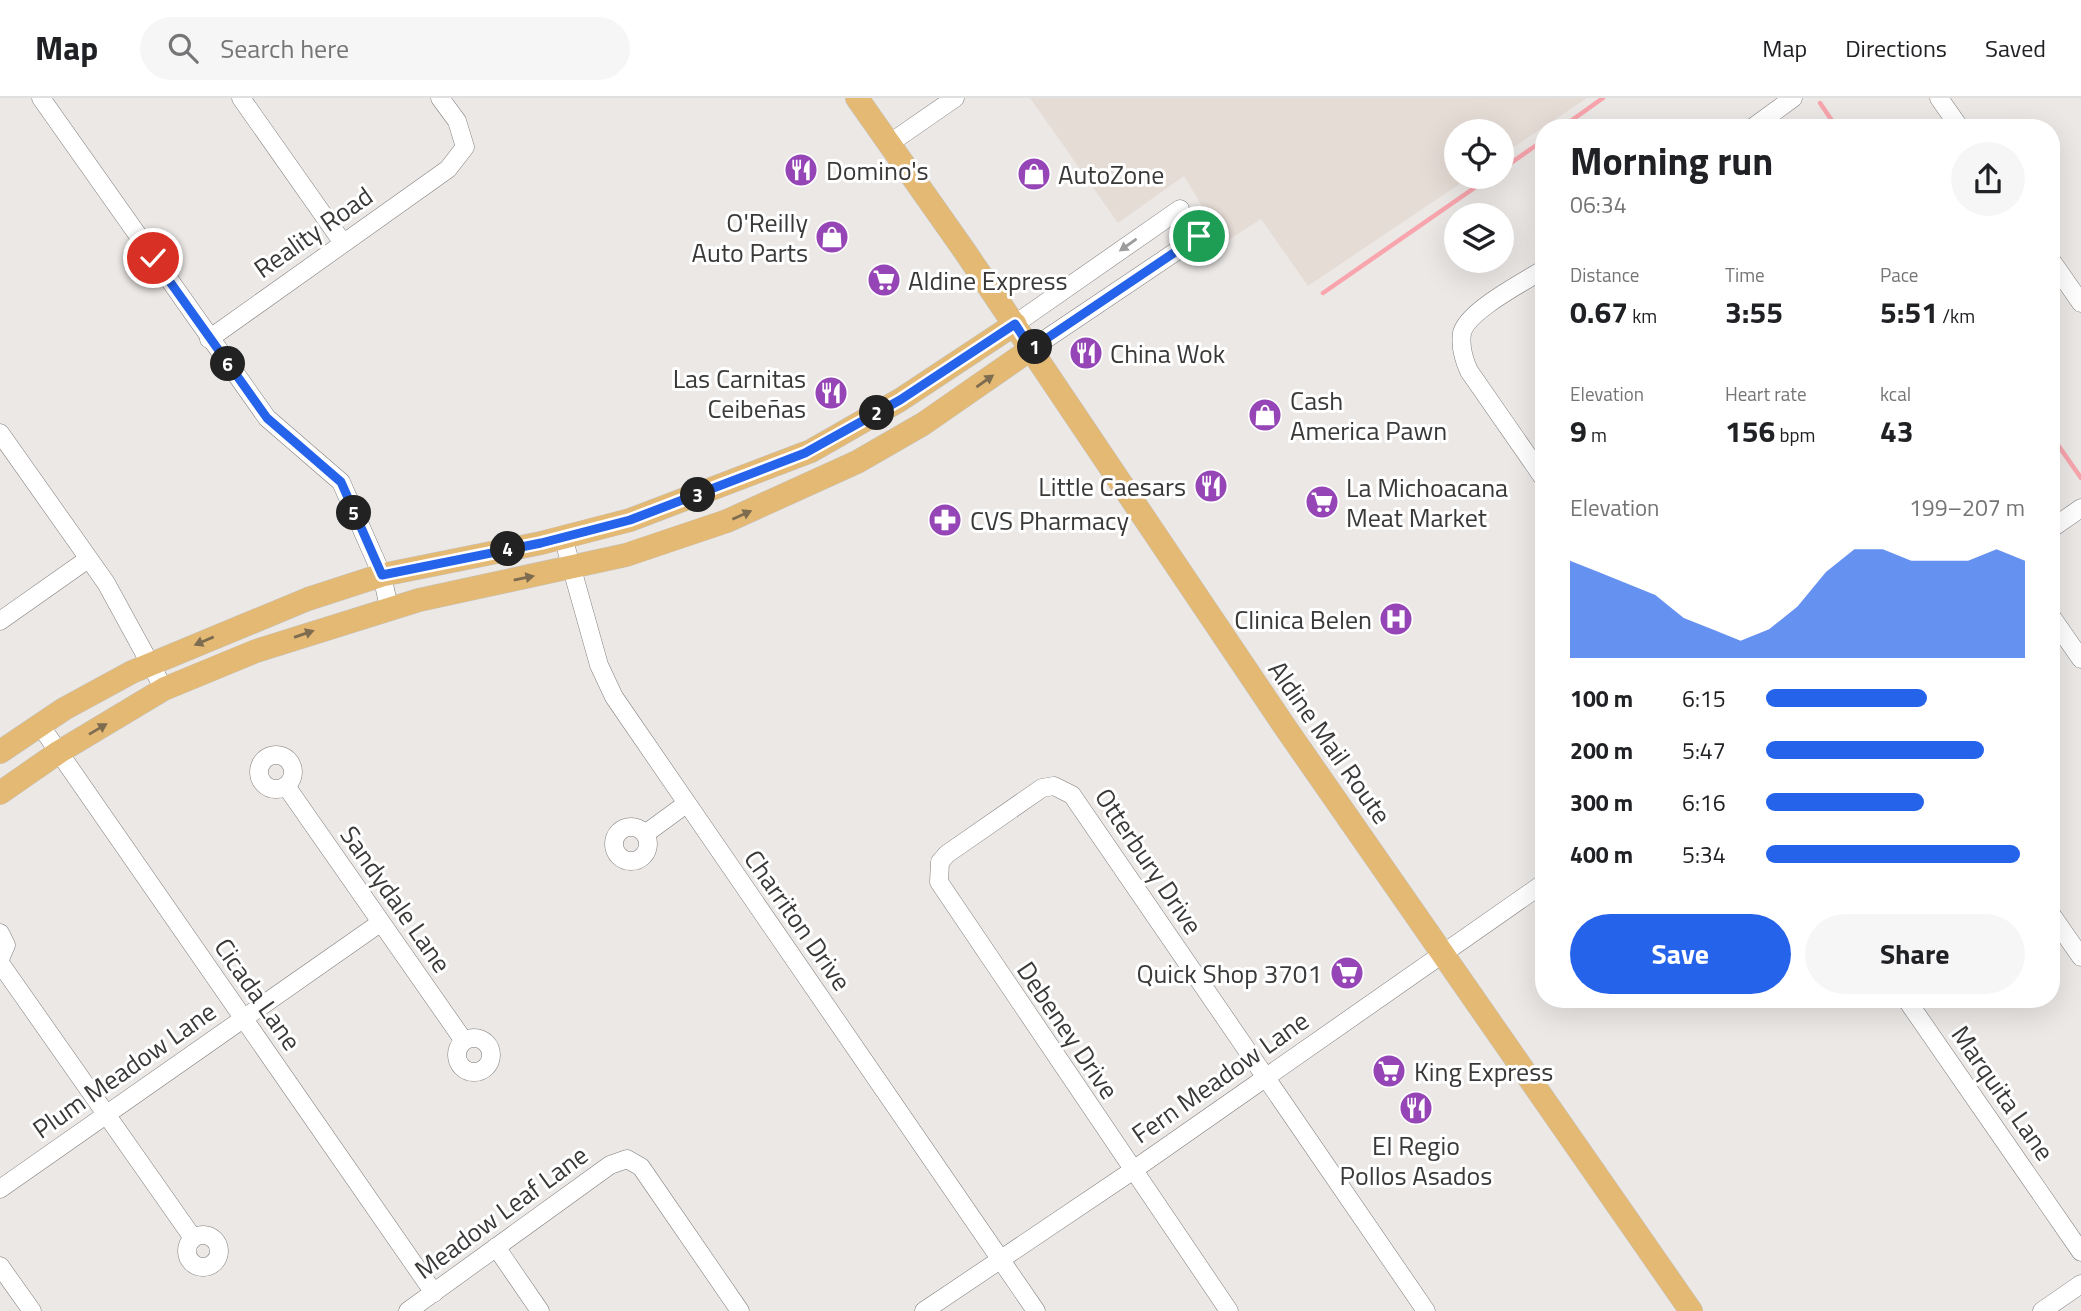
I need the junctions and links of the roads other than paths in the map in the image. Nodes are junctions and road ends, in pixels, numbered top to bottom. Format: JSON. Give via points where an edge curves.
{"nodes":[{"id":1,"x":41,"y":98,"type":"edge"},
{"id":2,"x":241,"y":98,"type":"edge"},
{"id":3,"x":440,"y":98,"type":"edge"},
{"id":4,"x":857,"y":98,"type":"edge"},
{"id":5,"x":955,"y":98,"type":"edge"},
{"id":6,"x":1793,"y":98,"type":"edge"},
{"id":7,"x":1939,"y":98,"type":"edge"},
{"id":8,"x":1763,"y":119,"type":"edge"},
{"id":9,"x":1954,"y":119,"type":"edge"},
{"id":10,"x":890,"y":143,"type":"junction"},
{"id":11,"x":1181,"y":208,"type":"dead end"},
{"id":12,"x":1199,"y":236,"type":"dead end"},
{"id":13,"x":343,"y":243,"type":"junction"},
{"id":14,"x":2060,"y":273,"type":"edge"},
{"id":15,"x":1535,"y":275,"type":"edge"},
{"id":16,"x":2081,"y":303,"type":"edge"},
{"id":17,"x":1015,"y":324,"type":"junction"},
{"id":18,"x":209,"y":339,"type":"junction"},
{"id":19,"x":1031,"y":349,"type":"junction"},
{"id":20,"x":0,"y":433,"type":"edge"},
{"id":21,"x":805,"y":453,"type":"junction"},
{"id":22,"x":1535,"y":466,"type":"edge"},
{"id":23,"x":816,"y":482,"type":"junction"},
{"id":24,"x":2081,"y":508,"type":"edge"},
{"id":25,"x":2060,"y":523,"type":"edge"},
{"id":26,"x":563,"y":537,"type":"junction"},
{"id":27,"x":88,"y":559,"type":"junction"},
{"id":28,"x":571,"y":568,"type":"junction"},
{"id":29,"x":382,"y":575,"type":"junction"},
{"id":30,"x":389,"y":608,"type":"junction"},
{"id":31,"x":0,"y":621,"type":"edge"},
{"id":32,"x":2060,"y":629,"type":"edge"},
{"id":33,"x":2081,"y":659,"type":"edge"},
{"id":34,"x":151,"y":663,"type":"junction"},
{"id":35,"x":164,"y":689,"type":"junction"},
{"id":36,"x":40,"y":725,"type":"junction"},
{"id":37,"x":0,"y":752,"type":"edge"},
{"id":38,"x":59,"y":752,"type":"junction"},
{"id":39,"x":286,"y":786,"type":"dead end"},
{"id":40,"x":0,"y":793,"type":"edge"},
{"id":41,"x":686,"y":804,"type":"junction"},
{"id":42,"x":992,"y":821,"type":"joint"},
{"id":43,"x":645,"y":834,"type":"dead end"},
{"id":44,"x":1535,"y":889,"type":"edge"},
{"id":45,"x":380,"y":923,"type":"junction"},
{"id":46,"x":2060,"y":927,"type":"edge"},
{"id":47,"x":0,"y":933,"type":"edge"},
{"id":48,"x":1443,"y":954,"type":"junction"},
{"id":49,"x":2081,"y":957,"type":"edge"},
{"id":50,"x":0,"y":961,"type":"edge"},
{"id":51,"x":1912,"y":1008,"type":"edge"},
{"id":52,"x":243,"y":1018,"type":"junction"},
{"id":53,"x":464,"y":1041,"type":"dead end"},
{"id":54,"x":1265,"y":1078,"type":"junction"},
{"id":55,"x":106,"y":1115,"type":"junction"},
{"id":56,"x":1132,"y":1171,"type":"junction"},
{"id":57,"x":0,"y":1189,"type":"edge"},
{"id":58,"x":193,"y":1238,"type":"dead end"},
{"id":59,"x":496,"y":1247,"type":"junction"},
{"id":60,"x":2081,"y":1252,"type":"edge"},
{"id":61,"x":1000,"y":1258,"type":"junction"},
{"id":62,"x":0,"y":1266,"type":"edge"},
{"id":63,"x":2081,"y":1284,"type":"edge"},
{"id":64,"x":434,"y":1293,"type":"junction"},
{"id":65,"x":32,"y":1311,"type":"edge"},
{"id":66,"x":408,"y":1311,"type":"edge"},
{"id":67,"x":540,"y":1311,"type":"edge"},
{"id":68,"x":740,"y":1311,"type":"edge"},
{"id":69,"x":924,"y":1311,"type":"edge"},
{"id":70,"x":1036,"y":1311,"type":"edge"},
{"id":71,"x":1229,"y":1311,"type":"edge"},
{"id":72,"x":1426,"y":1311,"type":"edge"},
{"id":73,"x":1691,"y":1311,"type":"edge"},
{"id":74,"x":2042,"y":1311,"type":"edge"}],
"edges":[{"from":1,"to":18,"type":"street"},
{"from":2,"to":13,"type":"street"},
{"from":3,"to":13,"type":"street","name":"Reality Road","via":[[457,121],[465,147],[448,169]]},
{"from":4,"to":10,"type":"main road","name":"Aldine Mail Route"},
{"from":5,"to":10,"type":"street"},
{"from":6,"to":8,"type":"street"},
{"from":7,"to":9,"type":"street"},
{"from":10,"to":17,"type":"main road","name":"Aldine Mail Route"},
{"from":11,"to":17,"type":"street","one_way":true},
{"from":12,"to":19,"type":"street"},
{"from":13,"to":18,"type":"street","name":"Reality Road"},
{"from":14,"to":16,"type":"street"},
{"from":15,"to":22,"type":"street","via":[[1475,316],[1462,334],[1464,359]]},
{"from":17,"to":19,"type":"main road","name":"Aldine Mail Route"},
{"from":17,"to":21,"type":"main road","via":[[900,400]]},
{"from":18,"to":29,"type":"street","via":[[267,418],[341,482]]},
{"from":23,"to":19,"type":"main road","one_way":true,"via":[[923,424]]},
{"from":19,"to":48,"type":"main road","name":"Aldine Mail Route","via":[[1284,727]]},
{"from":20,"to":27,"type":"street"},
{"from":21,"to":23,"type":"main road"},
{"from":21,"to":26,"type":"main road","via":[[630,520]]},
{"from":28,"to":23,"type":"main road","one_way":true,"via":[[713,527]]},
{"from":24,"to":25,"type":"street"},
{"from":26,"to":28,"type":"street","name":"Charriton Drive"},
{"from":26,"to":29,"type":"main road"},
{"from":27,"to":31,"type":"street"},
{"from":27,"to":34,"type":"street"},
{"from":30,"to":28,"type":"main road","one_way":true},
{"from":28,"to":41,"type":"street","name":"Charriton Drive","via":[[599,664],[614,697]]},
{"from":29,"to":30,"type":"street"},
{"from":29,"to":34,"type":"main road","one_way":true,"via":[[308,599]]},
{"from":35,"to":30,"type":"main road","one_way":true,"via":[[256,651]]},
{"from":32,"to":33,"type":"street"},
{"from":34,"to":35,"type":"street"},
{"from":34,"to":36,"type":"main road"},
{"from":38,"to":35,"type":"main road","one_way":true},
{"from":36,"to":37,"type":"main road"},
{"from":36,"to":38,"type":"street","name":"Cicada Lane"},
{"from":38,"to":40,"type":"main road"},
{"from":38,"to":52,"type":"street","name":"Cicada Lane"},
{"from":39,"to":45,"type":"street","name":"Sandydale Lane"},
{"from":41,"to":43,"type":"street"},
{"from":41,"to":61,"type":"street","name":"Charriton Drive"},
{"from":42,"to":54,"type":"street","name":"Otterbury Drive","via":[[1042,788],[1054,786],[1072,795]]},
{"from":42,"to":56,"type":"street","name":"Debeney Drive","via":[[940,862],[939,882]]},
{"from":44,"to":48,"type":"street","name":"Fern Meadow Lane"},
{"from":45,"to":52,"type":"street","name":"Plum Meadow Lane"},
{"from":45,"to":53,"type":"street","name":"Sandydale Lane"},
{"from":46,"to":49,"type":"street"},
{"from":47,"to":50,"type":"street","via":[[6,945]]},
{"from":48,"to":54,"type":"street","name":"Fern Meadow Lane"},
{"from":48,"to":73,"type":"main road","name":"Aldine Mail Route"},
{"from":50,"to":55,"type":"street"},
{"from":51,"to":60,"type":"street","name":"Marquita Lane"},
{"from":52,"to":55,"type":"street","name":"Plum Meadow Lane"},
{"from":52,"to":64,"type":"street","name":"Cicada Lane"},
{"from":54,"to":56,"type":"street","name":"Fern Meadow Lane"},
{"from":54,"to":72,"type":"street","name":"Otterbury Drive"},
{"from":55,"to":57,"type":"street","name":"Plum Meadow Lane"},
{"from":55,"to":58,"type":"street"},
{"from":56,"to":61,"type":"street","name":"Fern Meadow Lane"},
{"from":56,"to":71,"type":"street","name":"Debeney Drive"},
{"from":59,"to":64,"type":"street","name":"Meadow Leaf Lane"},
{"from":59,"to":67,"type":"street"},
{"from":59,"to":68,"type":"street","name":"Meadow Leaf Lane","via":[[610,1165],[627,1159],[641,1167]]},
{"from":61,"to":69,"type":"street","name":"Fern Meadow Lane"},
{"from":61,"to":70,"type":"street","name":"Charriton Drive"},
{"from":62,"to":65,"type":"street"},
{"from":63,"to":74,"type":"street"},
{"from":64,"to":66,"type":"street","name":"Meadow Leaf Lane"}]}
